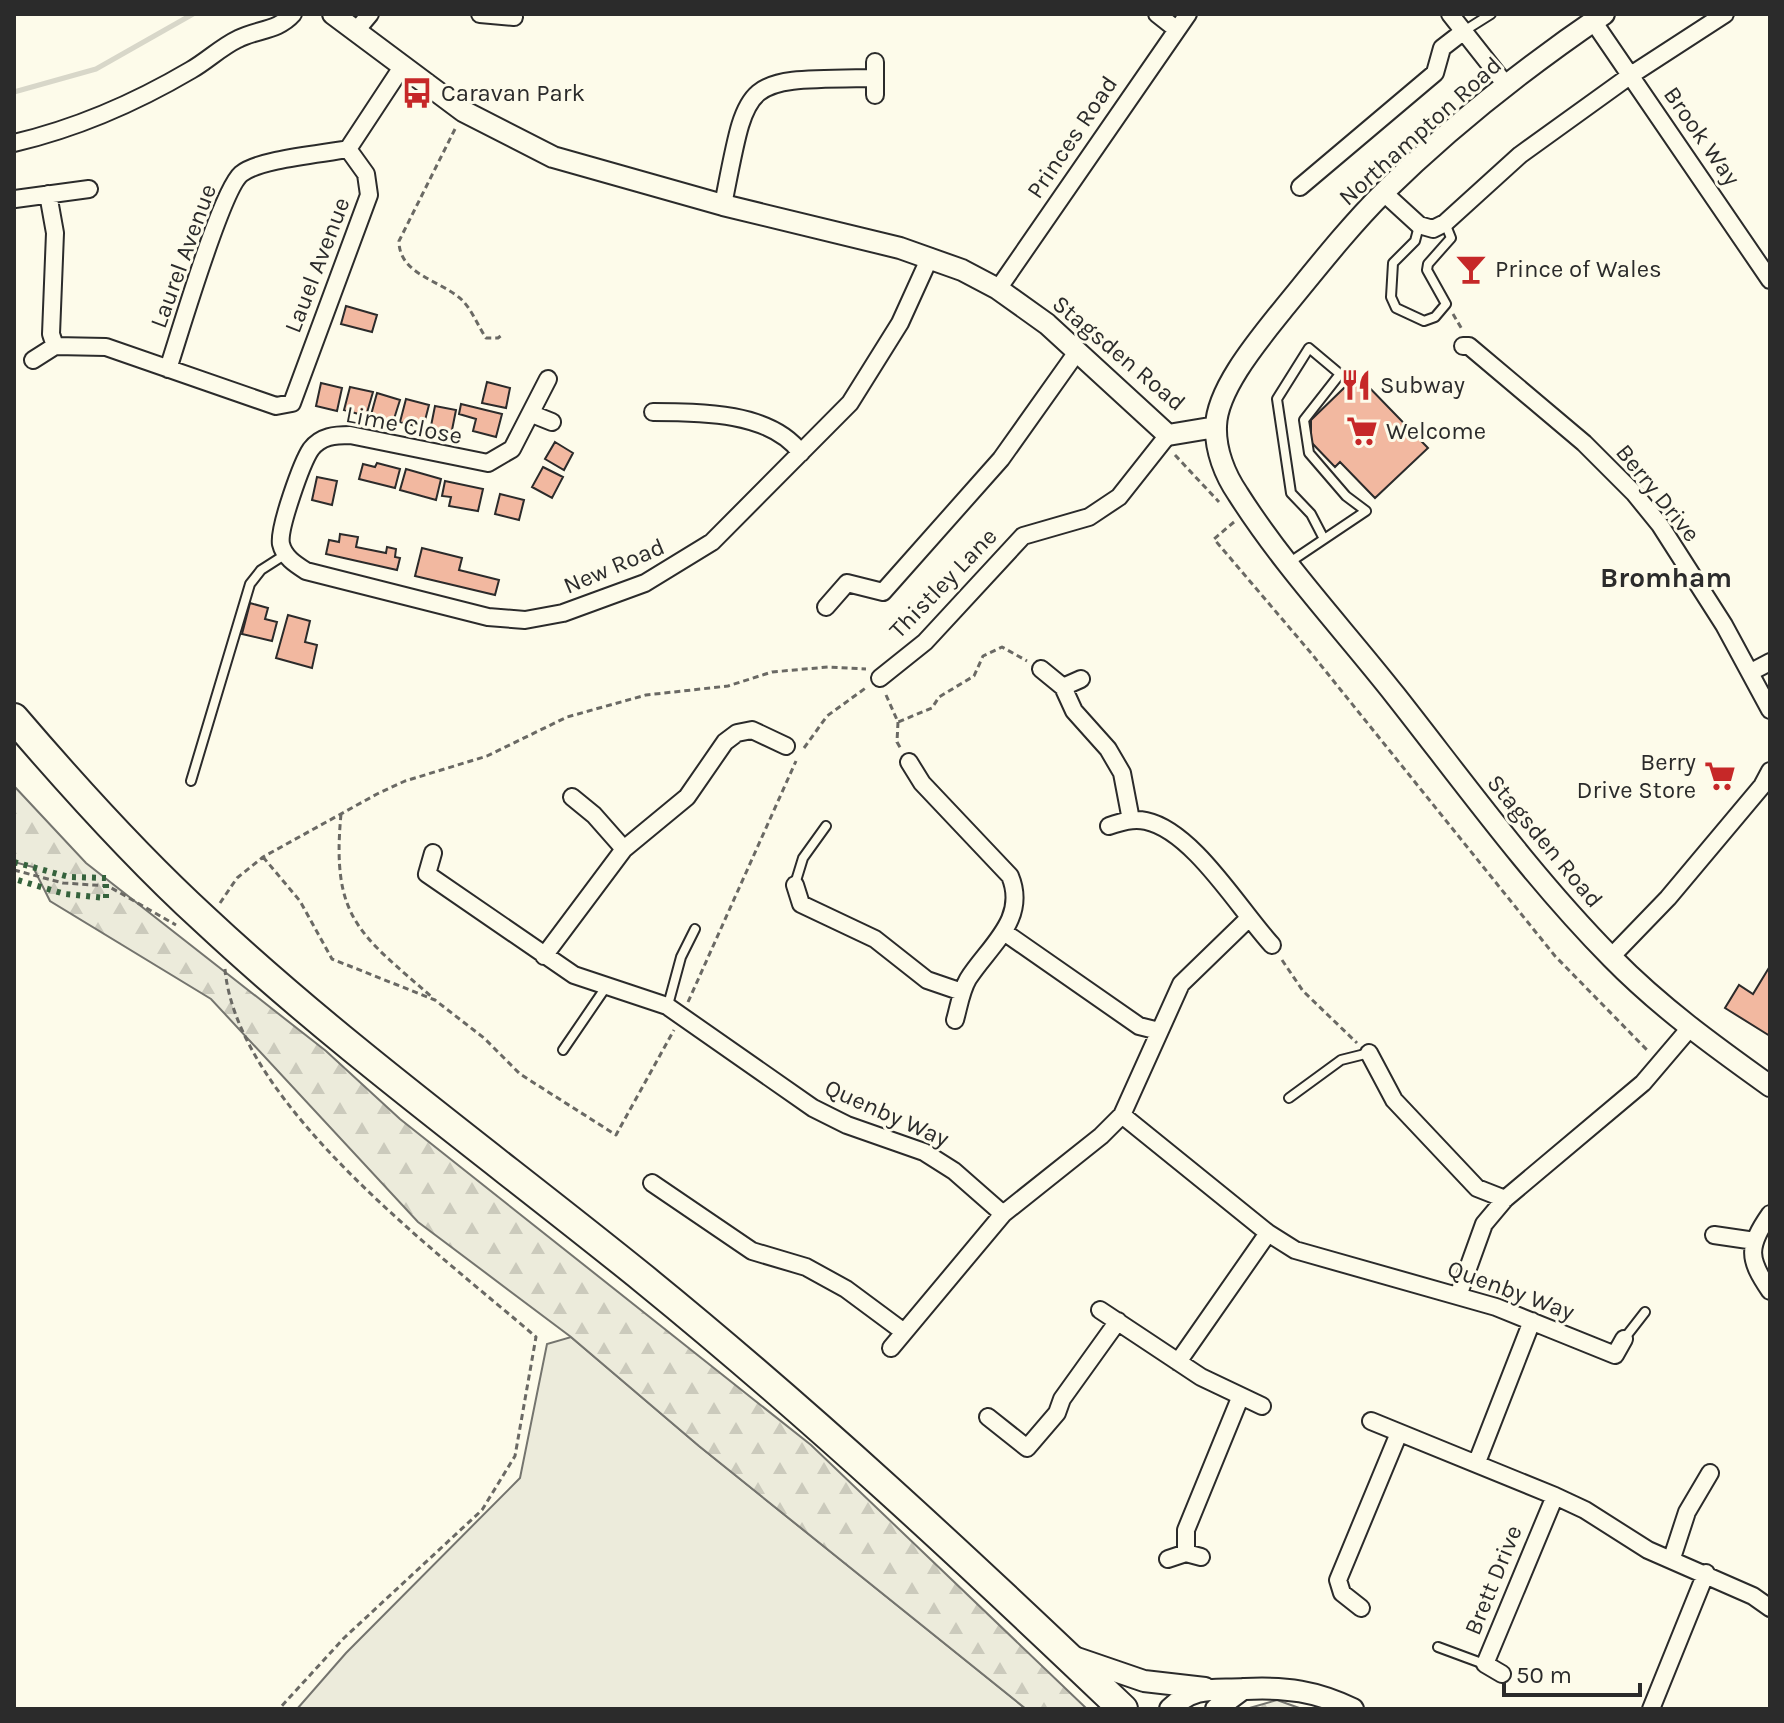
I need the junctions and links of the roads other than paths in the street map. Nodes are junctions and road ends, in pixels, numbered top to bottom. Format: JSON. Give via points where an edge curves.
{"nodes":[{"id":1,"x":293,"y":14,"type":"edge"},
{"id":2,"x":333,"y":14,"type":"edge"},
{"id":3,"x":370,"y":14,"type":"edge"},
{"id":4,"x":480,"y":14,"type":"edge"},
{"id":5,"x":1157,"y":14,"type":"edge"},
{"id":6,"x":1188,"y":14,"type":"edge"},
{"id":7,"x":1450,"y":14,"type":"edge"},
{"id":8,"x":1491,"y":14,"type":"edge"},
{"id":9,"x":1725,"y":14,"type":"edge"},
{"id":10,"x":514,"y":17,"type":"dead end"},
{"id":11,"x":1598,"y":18,"type":"edge"},
{"id":12,"x":1176,"y":29,"type":"junction"},
{"id":13,"x":1464,"y":31,"type":"junction"},
{"id":14,"x":355,"y":32,"type":"junction"},
{"id":15,"x":402,"y":67,"type":"junction"},
{"id":16,"x":1631,"y":75,"type":"junction"},
{"id":17,"x":875,"y":78,"type":"dead end"},
{"id":18,"x":1506,"y":85,"type":"junction"},
{"id":19,"x":14,"y":143,"type":"edge"},
{"id":20,"x":348,"y":149,"type":"junction"},
{"id":21,"x":1300,"y":187,"type":"dead end"},
{"id":22,"x":89,"y":189,"type":"dead end"},
{"id":23,"x":1384,"y":193,"type":"junction"},
{"id":24,"x":48,"y":194,"type":"junction"},
{"id":25,"x":15,"y":199,"type":"edge"},
{"id":26,"x":723,"y":205,"type":"junction"},
{"id":27,"x":1445,"y":223,"type":"junction"},
{"id":28,"x":1419,"y":225,"type":"junction"},
{"id":29,"x":930,"y":257,"type":"junction"},
{"id":30,"x":1770,"y":280,"type":"edge"},
{"id":31,"x":998,"y":289,"type":"junction"},
{"id":32,"x":55,"y":346,"type":"junction"},
{"id":33,"x":1466,"y":346,"type":"road end"},
{"id":34,"x":1077,"y":352,"type":"junction"},
{"id":35,"x":33,"y":360,"type":"dead end"},
{"id":36,"x":168,"y":369,"type":"junction"},
{"id":37,"x":548,"y":379,"type":"dead end"},
{"id":38,"x":653,"y":412,"type":"dead end"},
{"id":39,"x":532,"y":414,"type":"junction"},
{"id":40,"x":552,"y":422,"type":"dead end"},
{"id":41,"x":1216,"y":427,"type":"junction"},
{"id":42,"x":1168,"y":435,"type":"junction"},
{"id":43,"x":801,"y":453,"type":"junction"},
{"id":44,"x":1324,"y":539,"type":"junction"},
{"id":45,"x":286,"y":554,"type":"junction"},
{"id":46,"x":1290,"y":562,"type":"junction"},
{"id":47,"x":826,"y":607,"type":"dead end"},
{"id":48,"x":1770,"y":662,"type":"edge"},
{"id":49,"x":1041,"y":669,"type":"road end"},
{"id":50,"x":1751,"y":672,"type":"junction"},
{"id":51,"x":880,"y":678,"type":"road end"},
{"id":52,"x":1081,"y":679,"type":"dead end"},
{"id":53,"x":1063,"y":687,"type":"junction"},
{"id":54,"x":1770,"y":710,"type":"edge"},
{"id":55,"x":14,"y":718,"type":"edge"},
{"id":56,"x":792,"y":750,"type":"road end"},
{"id":57,"x":909,"y":762,"type":"road end"},
{"id":58,"x":1770,"y":771,"type":"edge"},
{"id":59,"x":191,"y":781,"type":"dead end"},
{"id":60,"x":572,"y":797,"type":"dead end"},
{"id":61,"x":1131,"y":820,"type":"junction"},
{"id":62,"x":826,"y":826,"type":"dead end"},
{"id":63,"x":1109,"y":826,"type":"dead end"},
{"id":64,"x":624,"y":849,"type":"junction"},
{"id":65,"x":433,"y":853,"type":"dead end"},
{"id":66,"x":795,"y":885,"type":"joint"},
{"id":67,"x":1248,"y":919,"type":"junction"},
{"id":68,"x":695,"y":929,"type":"dead end"},
{"id":69,"x":1004,"y":932,"type":"junction"},
{"id":70,"x":1272,"y":945,"type":"road end"},
{"id":71,"x":544,"y":956,"type":"junction"},
{"id":72,"x":1611,"y":957,"type":"junction"},
{"id":73,"x":606,"y":987,"type":"junction"},
{"id":74,"x":962,"y":992,"type":"junction"},
{"id":75,"x":675,"y":1011,"type":"junction"},
{"id":76,"x":955,"y":1020,"type":"dead end"},
{"id":77,"x":1689,"y":1029,"type":"junction"},
{"id":78,"x":1159,"y":1031,"type":"junction"},
{"id":79,"x":563,"y":1050,"type":"dead end"},
{"id":80,"x":1369,"y":1053,"type":"joint"},
{"id":81,"x":1770,"y":1086,"type":"edge"},
{"id":82,"x":1289,"y":1098,"type":"dead end"},
{"id":83,"x":1122,"y":1115,"type":"junction"},
{"id":84,"x":652,"y":1183,"type":"dead end"},
{"id":85,"x":1505,"y":1199,"type":"junction"},
{"id":86,"x":1003,"y":1214,"type":"junction"},
{"id":87,"x":1770,"y":1214,"type":"edge"},
{"id":88,"x":1268,"y":1233,"type":"junction"},
{"id":89,"x":1714,"y":1235,"type":"dead end"},
{"id":90,"x":1755,"y":1241,"type":"junction"},
{"id":91,"x":1770,"y":1291,"type":"edge"},
{"id":92,"x":1458,"y":1296,"type":"junction"},
{"id":93,"x":1100,"y":1310,"type":"dead end"},
{"id":94,"x":1645,"y":1312,"type":"dead end"},
{"id":95,"x":1118,"y":1321,"type":"junction"},
{"id":96,"x":1532,"y":1321,"type":"junction"},
{"id":97,"x":904,"y":1332,"type":"junction"},
{"id":98,"x":1624,"y":1339,"type":"joint"},
{"id":99,"x":891,"y":1348,"type":"dead end"},
{"id":100,"x":1178,"y":1362,"type":"junction"},
{"id":101,"x":1240,"y":1398,"type":"junction"},
{"id":102,"x":1262,"y":1406,"type":"dead end"},
{"id":103,"x":988,"y":1417,"type":"dead end"},
{"id":104,"x":1371,"y":1421,"type":"dead end"},
{"id":105,"x":1399,"y":1433,"type":"junction"},
{"id":106,"x":1477,"y":1462,"type":"junction"},
{"id":107,"x":1710,"y":1473,"type":"dead end"},
{"id":108,"x":1555,"y":1496,"type":"junction"},
{"id":109,"x":1672,"y":1558,"type":"junction"},
{"id":110,"x":1168,"y":1559,"type":"dead end"},
{"id":111,"x":1706,"y":1573,"type":"junction"},
{"id":112,"x":1361,"y":1608,"type":"dead end"},
{"id":113,"x":1770,"y":1608,"type":"edge"},
{"id":114,"x":1438,"y":1647,"type":"dead end"},
{"id":115,"x":1066,"y":1655,"type":"junction"},
{"id":116,"x":1485,"y":1664,"type":"junction"},
{"id":117,"x":1502,"y":1674,"type":"dead end"},
{"id":118,"x":1207,"y":1688,"type":"junction"},
{"id":119,"x":1243,"y":1689,"type":"junction"},
{"id":120,"x":1123,"y":1709,"type":"edge"},
{"id":121,"x":1170,"y":1709,"type":"edge"},
{"id":122,"x":1216,"y":1709,"type":"edge"},
{"id":123,"x":1353,"y":1709,"type":"edge"},
{"id":124,"x":1651,"y":1709,"type":"edge"}],
"edges":[{"from":1,"to":19,"type":"street","via":[[282,26],[237,39],[133,103],[73,128]]},
{"from":2,"to":14,"type":"street","name":"Stagsden Road"},
{"from":3,"to":14,"type":"street"},
{"from":4,"to":10,"type":"street"},
{"from":5,"to":12,"type":"street"},
{"from":6,"to":12,"type":"street","name":"Princes Road"},
{"from":7,"to":13,"type":"street"},
{"from":8,"to":13,"type":"lane"},
{"from":9,"to":16,"type":"street"},
{"from":11,"to":16,"type":"street","name":"Brook Way"},
{"from":11,"to":18,"type":"street","name":"Northampton Road"},
{"from":12,"to":31,"type":"street","name":"Princes Road"},
{"from":13,"to":18,"type":"street"},
{"from":13,"to":21,"type":"street","via":[[1442,48],[1435,73]]},
{"from":14,"to":15,"type":"street","name":"Stagsden Road"},
{"from":15,"to":20,"type":"street"},
{"from":15,"to":26,"type":"street","name":"Stagsden Road","via":[[463,111],[553,157]]},
{"from":16,"to":27,"type":"street","via":[[1520,155]]},
{"from":16,"to":30,"type":"street","name":"Brook Way"},
{"from":17,"to":26,"type":"street","via":[[790,79],[761,87],[748,100],[739,123]]},
{"from":18,"to":23,"type":"street","name":"Northampton Road"},
{"from":20,"to":36,"type":"street","name":"Laurel Avenue","via":[[239,175],[219,216]]},
{"from":20,"to":36,"type":"street","name":"Lauel Avenue","via":[[366,174],[369,195],[292,403],[276,406]]},
{"from":22,"to":24,"type":"street"},
{"from":23,"to":28,"type":"street"},
{"from":23,"to":41,"type":"street","name":"Northampton Road","via":[[1264,334],[1219,408]]},
{"from":24,"to":25,"type":"street"},
{"from":24,"to":32,"type":"street","via":[[55,233]]},
{"from":26,"to":29,"type":"street","name":"Stagsden Road"},
{"from":27,"to":28,"type":"street","via":[[1433,229]]},
{"from":27,"to":28,"type":"lane","via":[[1451,238],[1427,270],[1446,304],[1424,321],[1396,308],[1391,297],[1393,263],[1415,241]]},
{"from":29,"to":31,"type":"street","name":"Stagsden Road"},
{"from":29,"to":43,"type":"street","name":"New Road","via":[[874,369],[850,403]]},
{"from":31,"to":34,"type":"street","name":"Stagsden Road"},
{"from":32,"to":35,"type":"street"},
{"from":32,"to":36,"type":"street","via":[[106,347]]},
{"from":33,"to":50,"type":"street","name":"Berry Drive","via":[[1584,443],[1634,493],[1660,525]]},
{"from":34,"to":42,"type":"street","name":"Stagsden Road"},
{"from":34,"to":47,"type":"street","via":[[1001,459],[883,592],[847,583]]},
{"from":37,"to":39,"type":"street","name":"Lime Close"},
{"from":38,"to":43,"type":"street","via":[[697,412],[749,422],[788,435]]},
{"from":39,"to":40,"type":"street"},
{"from":39,"to":45,"type":"street","name":"Lime Close","via":[[512,449],[488,463],[350,435],[320,441],[311,450],[284,521],[280,542]]},
{"from":41,"to":42,"type":"street","name":"Stagsden Road"},
{"from":41,"to":46,"type":"street","name":"Stagsden Road","via":[[1220,458],[1237,494]]},
{"from":42,"to":51,"type":"street","name":"Thistley Lane","via":[[1119,497],[1089,517],[1023,536],[925,642]]},
{"from":43,"to":45,"type":"street","name":"New Road","via":[[712,542],[645,583],[563,613],[525,620],[488,617],[306,571]]},
{"from":44,"to":44,"type":"lane","via":[[1311,514],[1291,493],[1277,399],[1309,348],[1340,374],[1304,420],[1309,453],[1366,511]]},
{"from":44,"to":46,"type":"lane"},
{"from":45,"to":59,"type":"lane","via":[[250,584]]},
{"from":46,"to":72,"type":"street","name":"Stagsden Road","via":[[1529,865]]},
{"from":48,"to":50,"type":"street"},
{"from":49,"to":53,"type":"street"},
{"from":50,"to":54,"type":"street","name":"Berry Drive"},
{"from":52,"to":53,"type":"street"},
{"from":53,"to":61,"type":"street","via":[[1074,711],[1122,773]]},
{"from":55,"to":115,"type":"highway","via":[[77,791],[212,927],[346,1044],[649,1283]]},
{"from":56,"to":64,"type":"street","via":[[752,730],[737,733],[687,797]]},
{"from":57,"to":69,"type":"street","via":[[922,783],[1010,876],[1016,905]]},
{"from":58,"to":72,"type":"street","via":[[1668,898]]},
{"from":60,"to":64,"type":"street"},
{"from":61,"to":63,"type":"street"},
{"from":61,"to":67,"type":"street","via":[[1165,828],[1185,842]]},
{"from":62,"to":66,"type":"lane","via":[[803,858]]},
{"from":64,"to":71,"type":"street"},
{"from":65,"to":71,"type":"street","name":"Quenby Way","via":[[427,874]]},
{"from":66,"to":74,"type":"street","via":[[801,904],[875,939],[927,980]]},
{"from":67,"to":70,"type":"street"},
{"from":67,"to":78,"type":"street","via":[[1181,984]]},
{"from":68,"to":75,"type":"lane","via":[[681,957]]},
{"from":69,"to":74,"type":"street"},
{"from":69,"to":78,"type":"street","via":[[1139,1026]]},
{"from":71,"to":73,"type":"street","name":"Quenby Way"},
{"from":72,"to":77,"type":"street","name":"Stagsden Road"},
{"from":73,"to":75,"type":"street","name":"Quenby Way"},
{"from":73,"to":79,"type":"lane"},
{"from":74,"to":76,"type":"street"},
{"from":75,"to":86,"type":"street","name":"Quenby Way","via":[[813,1108],[944,1164]]},
{"from":77,"to":81,"type":"street","name":"Stagsden Road"},
{"from":77,"to":85,"type":"street","via":[[1610,1113]]},
{"from":78,"to":83,"type":"street"},
{"from":80,"to":82,"type":"lane","via":[[1328,1067]]},
{"from":80,"to":85,"type":"street","via":[[1394,1100],[1477,1188]]},
{"from":83,"to":86,"type":"street"},
{"from":83,"to":88,"type":"street","name":"Quenby Way"},
{"from":84,"to":97,"type":"street","via":[[752,1251],[806,1267]]},
{"from":85,"to":92,"type":"street","via":[[1484,1224]]},
{"from":86,"to":97,"type":"street"},
{"from":87,"to":90,"type":"street"},
{"from":88,"to":92,"type":"street","name":"Quenby Way","via":[[1323,1260]]},
{"from":88,"to":100,"type":"street"},
{"from":89,"to":90,"type":"street"},
{"from":90,"to":91,"type":"street","via":[[1755,1269]]},
{"from":92,"to":96,"type":"street","name":"Quenby Way"},
{"from":93,"to":95,"type":"street"},
{"from":94,"to":98,"type":"lane"},
{"from":95,"to":100,"type":"street"},
{"from":95,"to":103,"type":"street","via":[[1057,1413],[1027,1448]]},
{"from":96,"to":98,"type":"street","name":"Quenby Way","via":[[1615,1355]]},
{"from":96,"to":106,"type":"street"},
{"from":97,"to":99,"type":"street"},
{"from":100,"to":101,"type":"street"},
{"from":101,"to":102,"type":"street"},
{"from":101,"to":110,"type":"street","via":[[1186,1530],[1194,1555]]},
{"from":104,"to":105,"type":"street"},
{"from":105,"to":106,"type":"street"},
{"from":105,"to":112,"type":"street","via":[[1338,1580],[1342,1593]]},
{"from":106,"to":108,"type":"street"},
{"from":107,"to":109,"type":"street","via":[[1690,1505]]},
{"from":108,"to":109,"type":"street","via":[[1648,1550]]},
{"from":108,"to":116,"type":"street","name":"Brett Drive"},
{"from":109,"to":111,"type":"street"},
{"from":111,"to":113,"type":"street"},
{"from":111,"to":124,"type":"street"},
{"from":114,"to":116,"type":"lane"},
{"from":115,"to":118,"type":"street","via":[[1144,1681]]},
{"from":115,"to":120,"type":"highway"},
{"from":116,"to":117,"type":"street","name":"Brett Drive"},
{"from":118,"to":119,"type":"street"},
{"from":118,"to":121,"type":"street"},
{"from":119,"to":122,"type":"street"},
{"from":119,"to":123,"type":"street","via":[[1294,1688]]}]}
